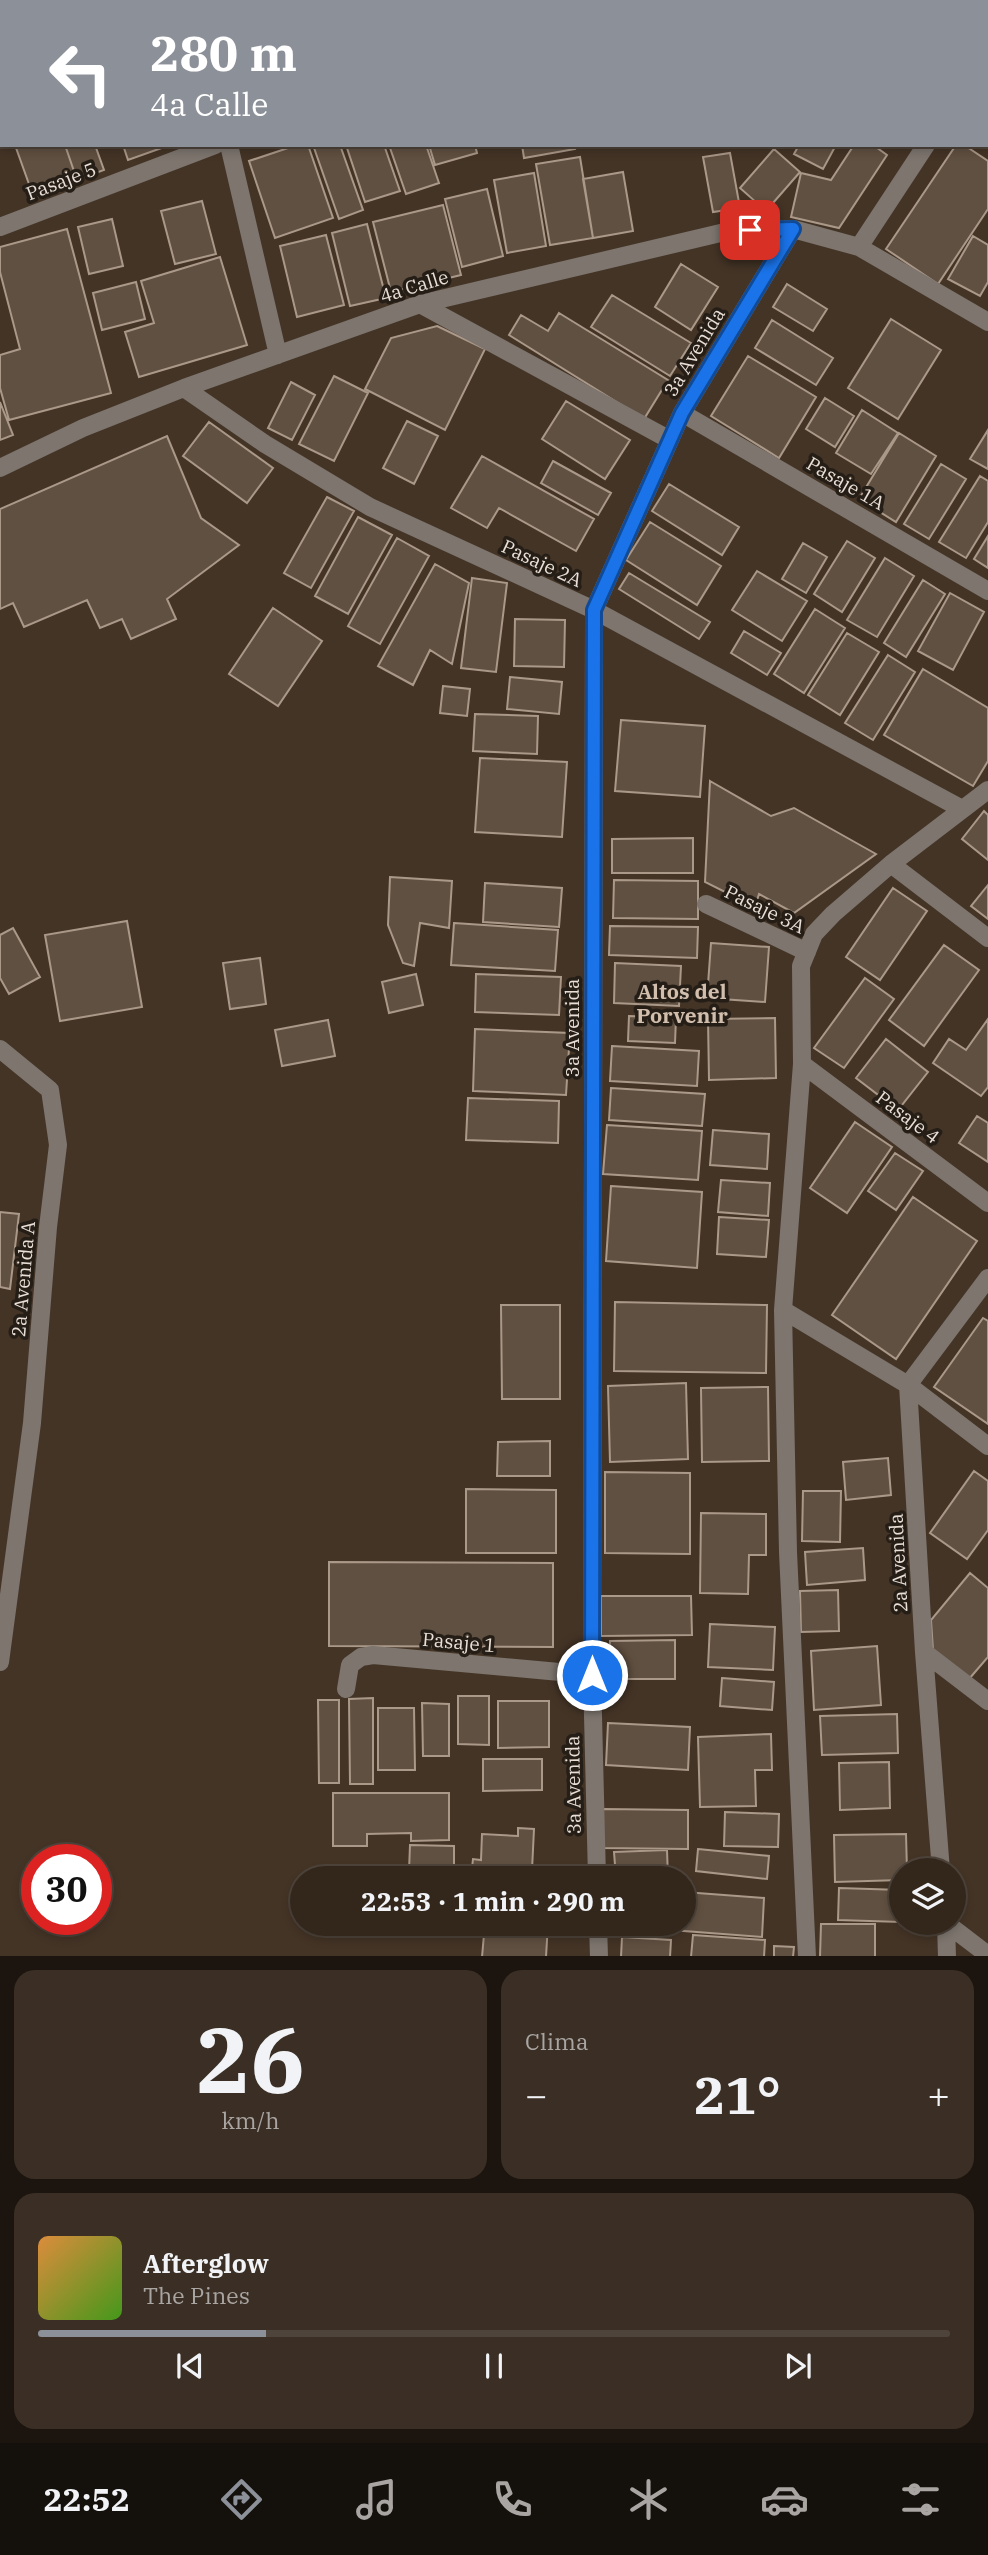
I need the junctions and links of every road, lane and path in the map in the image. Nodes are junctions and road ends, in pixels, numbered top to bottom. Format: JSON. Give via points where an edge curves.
{"nodes":[{"id":1,"x":210,"y":147,"type":"edge"},
{"id":2,"x":229,"y":147,"type":"edge"},
{"id":3,"x":925,"y":147,"type":"edge"},
{"id":4,"x":0,"y":227,"type":"edge"},
{"id":5,"x":793,"y":229,"type":"junction"},
{"id":6,"x":859,"y":247,"type":"junction"},
{"id":7,"x":420,"y":304,"type":"junction"},
{"id":8,"x":988,"y":322,"type":"edge"},
{"id":9,"x":278,"y":355,"type":"junction"},
{"id":10,"x":184,"y":388,"type":"junction"},
{"id":11,"x":682,"y":413,"type":"junction"},
{"id":12,"x":670,"y":440,"type":"junction"},
{"id":13,"x":0,"y":468,"type":"edge"},
{"id":14,"x":988,"y":591,"type":"edge"},
{"id":15,"x":594,"y":610,"type":"junction"},
{"id":16,"x":988,"y":790,"type":"edge"},
{"id":17,"x":961,"y":808,"type":"junction"},
{"id":18,"x":891,"y":864,"type":"junction"},
{"id":19,"x":706,"y":904,"type":"dead end"},
{"id":20,"x":988,"y":938,"type":"edge"},
{"id":21,"x":807,"y":952,"type":"junction"},
{"id":22,"x":0,"y":1049,"type":"edge"},
{"id":23,"x":802,"y":1064,"type":"junction"},
{"id":24,"x":988,"y":1203,"type":"edge"},
{"id":25,"x":988,"y":1278,"type":"edge"},
{"id":26,"x":783,"y":1310,"type":"junction"},
{"id":27,"x":908,"y":1385,"type":"junction"},
{"id":28,"x":988,"y":1446,"type":"edge"},
{"id":29,"x":924,"y":1652,"type":"junction"},
{"id":30,"x":0,"y":1662,"type":"edge"},
{"id":31,"x":592,"y":1675,"type":"junction"},
{"id":32,"x":346,"y":1689,"type":"dead end"},
{"id":33,"x":988,"y":1700,"type":"edge"},
{"id":34,"x":941,"y":1858,"type":"edge"},
{"id":35,"x":597,"y":1866,"type":"edge"},
{"id":36,"x":946,"y":1935,"type":"edge"},
{"id":37,"x":962,"y":1935,"type":"edge"},
{"id":38,"x":598,"y":1936,"type":"edge"},
{"id":39,"x":988,"y":1955,"type":"edge"},
{"id":40,"x":599,"y":1956,"type":"edge"},
{"id":41,"x":807,"y":1956,"type":"edge"},
{"id":42,"x":947,"y":1956,"type":"edge"}],
"edges":[{"from":1,"to":4,"type":"street","name":"Pasaje 5"},
{"from":2,"to":9,"type":"street"},
{"from":3,"to":6,"type":"street"},
{"from":5,"to":6,"type":"street","name":"4a Calle"},
{"from":5,"to":7,"type":"street","name":"4a Calle","via":[[729,231]]},
{"from":5,"to":11,"type":"street","name":"3a Avenida"},
{"from":6,"to":8,"type":"street","name":"4a Calle"},
{"from":7,"to":9,"type":"street","name":"4a Calle"},
{"from":7,"to":12,"type":"street"},
{"from":9,"to":10,"type":"street","name":"4a Calle"},
{"from":10,"to":13,"type":"street","name":"4a Calle","via":[[83,428]]},
{"from":10,"to":15,"type":"street","name":"Pasaje 2A","via":[[265,444],[370,507]]},
{"from":11,"to":12,"type":"street","name":"3a Avenida"},
{"from":11,"to":14,"type":"street","name":"Pasaje 1A"},
{"from":12,"to":15,"type":"street","name":"3a Avenida"},
{"from":15,"to":17,"type":"street","name":"Pasaje 2A"},
{"from":15,"to":31,"type":"street","name":"3a Avenida"},
{"from":16,"to":17,"type":"street"},
{"from":17,"to":18,"type":"street"},
{"from":18,"to":20,"type":"street"},
{"from":18,"to":21,"type":"street","via":[[833,914],[814,934]]},
{"from":19,"to":21,"type":"street","name":"Pasaje 3A"},
{"from":21,"to":23,"type":"street","via":[[801,966]]},
{"from":22,"to":30,"type":"street","name":"2a Avenida A","via":[[50,1090],[58,1145],[32,1423]]},
{"from":23,"to":24,"type":"street","name":"Pasaje 4"},
{"from":23,"to":26,"type":"street"},
{"from":25,"to":27,"type":"street"},
{"from":26,"to":27,"type":"street"},
{"from":26,"to":41,"type":"street","via":[[788,1552]]},
{"from":27,"to":28,"type":"street"},
{"from":27,"to":29,"type":"street","name":"2a Avenida"},
{"from":29,"to":33,"type":"street"},
{"from":29,"to":34,"type":"street","name":"2a Avenida"},
{"from":31,"to":32,"type":"street","name":"Pasaje 1","via":[[373,1655],[350,1665]]},
{"from":31,"to":35,"type":"street","name":"3a Avenida"},
{"from":36,"to":42,"type":"street"},
{"from":37,"to":39,"type":"street"},
{"from":38,"to":40,"type":"street"}]}
